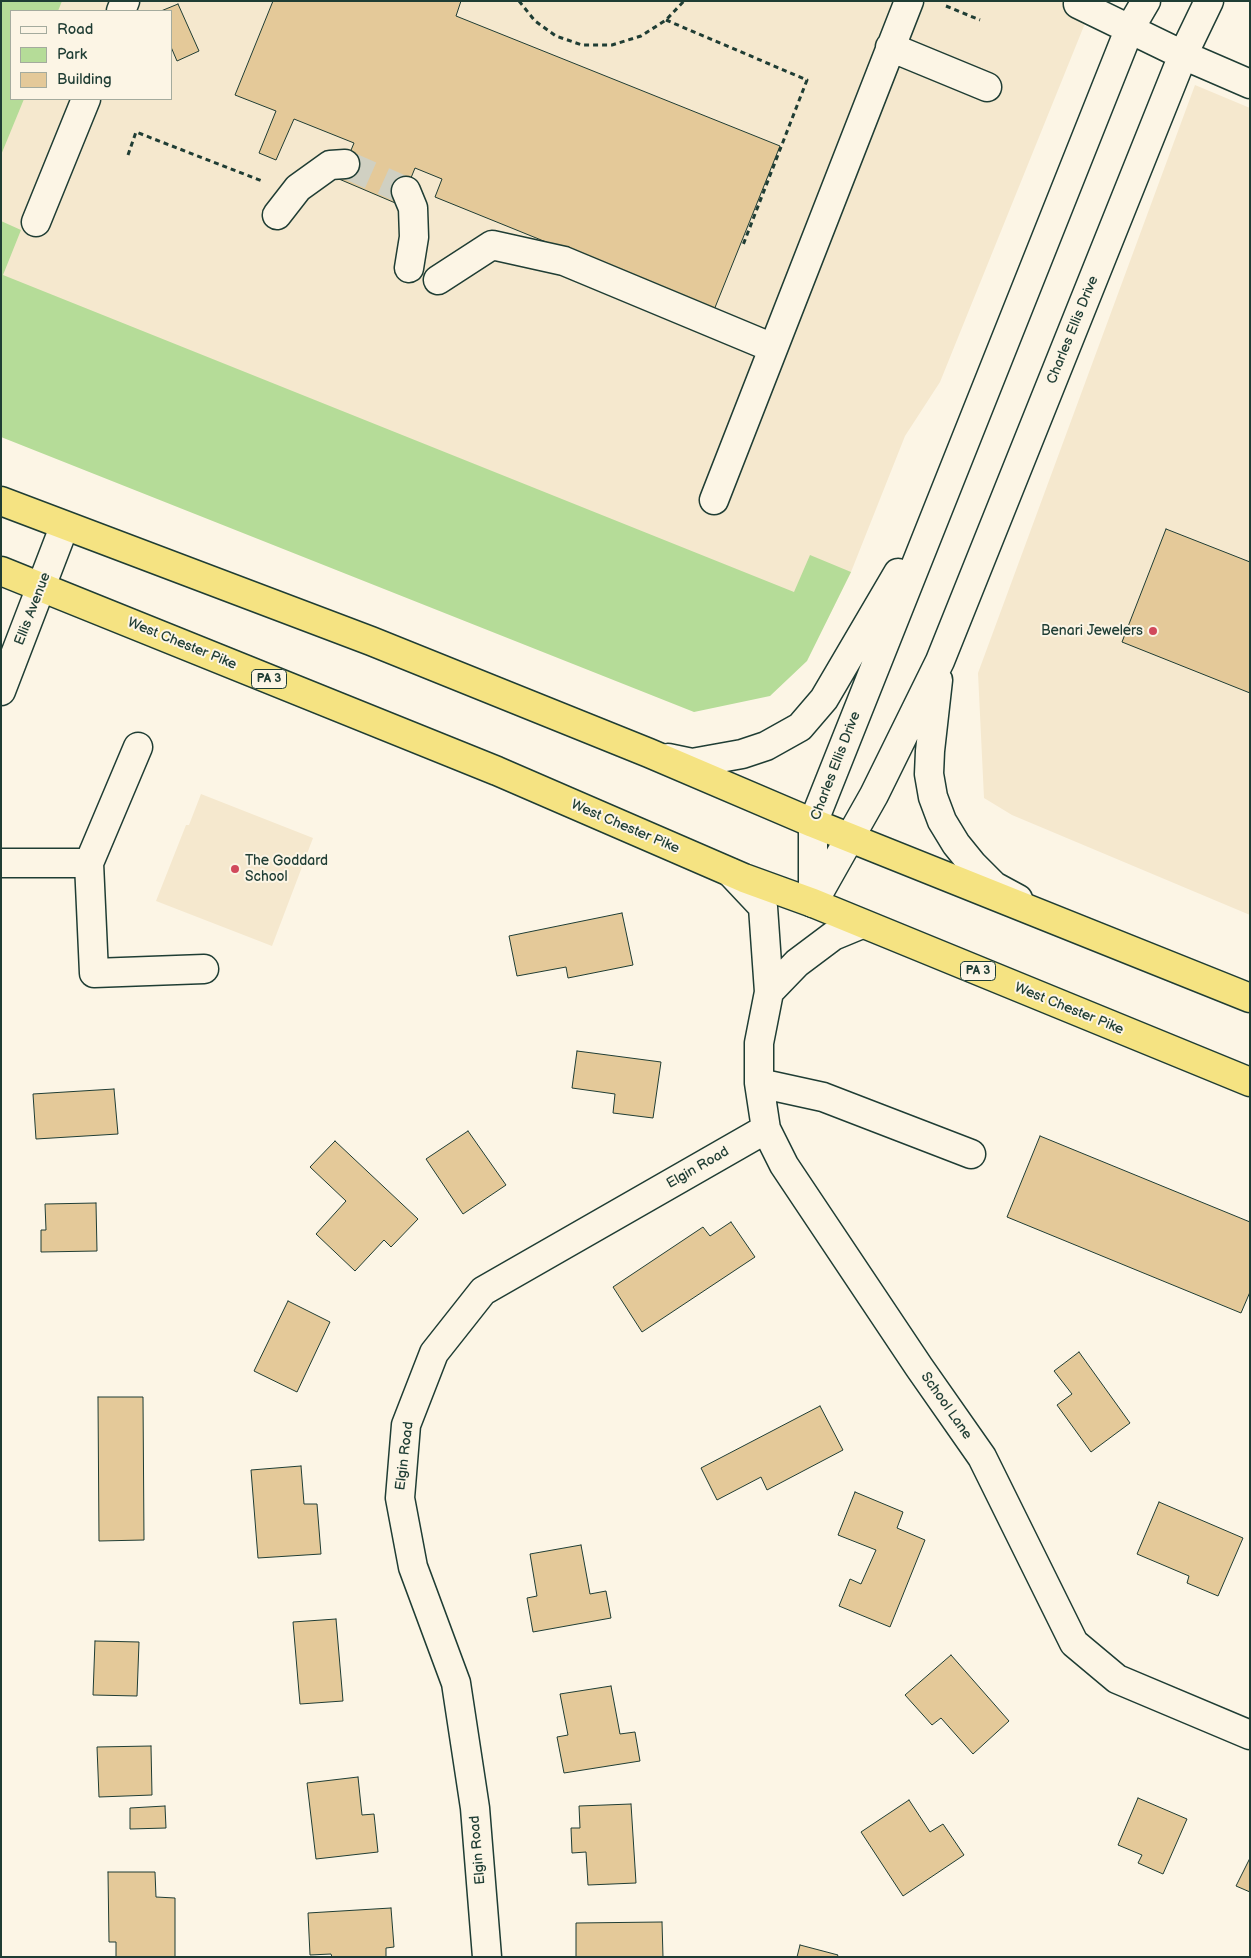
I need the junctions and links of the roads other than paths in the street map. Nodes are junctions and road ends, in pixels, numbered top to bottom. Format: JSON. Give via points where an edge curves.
{"nodes":[{"id":1,"x":909,"y":1,"type":"edge"},
{"id":2,"x":1146,"y":1,"type":"edge"},
{"id":3,"x":1209,"y":1,"type":"edge"},
{"id":4,"x":1078,"y":4,"type":"dead end"},
{"id":5,"x":1130,"y":30,"type":"junction"},
{"id":6,"x":890,"y":48,"type":"junction"},
{"id":7,"x":1183,"y":55,"type":"junction"},
{"id":8,"x":1250,"y":84,"type":"edge"},
{"id":9,"x":987,"y":87,"type":"dead end"},
{"id":10,"x":86,"y":100,"type":"edge"},
{"id":11,"x":345,"y":164,"type":"tunnel mouth"},
{"id":12,"x":406,"y":191,"type":"dead end"},
{"id":13,"x":277,"y":215,"type":"dead end"},
{"id":14,"x":36,"y":222,"type":"dead end"},
{"id":15,"x":409,"y":268,"type":"dead end"},
{"id":16,"x":438,"y":280,"type":"dead end"},
{"id":17,"x":774,"y":348,"type":"junction"},
{"id":18,"x":945,"y":492,"type":"junction"},
{"id":19,"x":714,"y":500,"type":"dead end"},
{"id":20,"x":1,"y":502,"type":"edge"},
{"id":21,"x":64,"y":527,"type":"junction"},
{"id":22,"x":1,"y":571,"type":"edge"},
{"id":23,"x":41,"y":587,"type":"junction"},
{"id":24,"x":940,"y":661,"type":"junction"},
{"id":25,"x":1,"y":691,"type":"edge"},
{"id":26,"x":138,"y":747,"type":"dead end"},
{"id":27,"x":649,"y":754,"type":"junction"},
{"id":28,"x":813,"y":822,"type":"junction"},
{"id":29,"x":850,"y":837,"type":"junction"},
{"id":30,"x":1,"y":862,"type":"edge"},
{"id":31,"x":88,"y":863,"type":"junction"},
{"id":32,"x":731,"y":873,"type":"junction"},
{"id":33,"x":813,"y":903,"type":"junction"},
{"id":34,"x":1055,"y":919,"type":"junction"},
{"id":35,"x":862,"y":924,"type":"junction"},
{"id":36,"x":204,"y":969,"type":"dead end"},
{"id":37,"x":769,"y":992,"type":"junction"},
{"id":38,"x":1250,"y":998,"type":"edge"},
{"id":39,"x":1250,"y":1082,"type":"edge"},
{"id":40,"x":759,"y":1083,"type":"junction"},
{"id":41,"x":766,"y":1130,"type":"junction"},
{"id":42,"x":971,"y":1154,"type":"dead end"},
{"id":43,"x":1250,"y":1735,"type":"edge"},
{"id":44,"x":487,"y":1957,"type":"edge"}],
"edges":[{"from":1,"to":6,"type":"street"},
{"from":2,"to":5,"type":"street","name":"Charles Ellis Drive"},
{"from":3,"to":7,"type":"street","name":"Charles Ellis Drive"},
{"from":4,"to":5,"type":"street"},
{"from":5,"to":7,"type":"street"},
{"from":5,"to":18,"type":"street","name":"Charles Ellis Drive"},
{"from":6,"to":9,"type":"street"},
{"from":6,"to":17,"type":"street"},
{"from":7,"to":8,"type":"street"},
{"from":7,"to":24,"type":"street","name":"Charles Ellis Drive"},
{"from":10,"to":14,"type":"street"},
{"from":11,"to":13,"type":"street","via":[[330,165],[298,188]]},
{"from":12,"to":15,"type":"street","via":[[413,208],[414,237]]},
{"from":16,"to":17,"type":"street","via":[[492,245],[564,261]]},
{"from":17,"to":19,"type":"street"},
{"from":18,"to":27,"type":"street","name":"Charles Ellis Drive","via":[[824,699],[800,727],[766,746],[716,760],[692,763]]},
{"from":18,"to":28,"type":"street","name":"Charles Ellis Drive"},
{"from":20,"to":21,"type":"highway"},
{"from":21,"to":23,"type":"street","name":"Ellis Avenue"},
{"from":21,"to":27,"type":"highway","via":[[371,641]]},
{"from":22,"to":23,"type":"highway","name":"West Chester Pike","number":"PA 3"},
{"from":23,"to":25,"type":"street","name":"Ellis Avenue"},
{"from":23,"to":32,"type":"highway","name":"West Chester Pike","number":"PA 3","via":[[497,771]]},
{"from":24,"to":29,"type":"street","name":"Charles Ellis Drive"},
{"from":24,"to":34,"type":"street","name":"Charles Ellis Drive","via":[[929,774],[942,821],[956,844],[994,886]]},
{"from":26,"to":31,"type":"street"},
{"from":27,"to":28,"type":"highway"},
{"from":28,"to":29,"type":"highway"},
{"from":28,"to":33,"type":"street","name":"Charles Ellis Drive"},
{"from":29,"to":33,"type":"street","name":"Charles Ellis Drive"},
{"from":29,"to":34,"type":"highway"},
{"from":30,"to":31,"type":"street"},
{"from":31,"to":36,"type":"street","via":[[94,973]]},
{"from":32,"to":33,"type":"highway","name":"West Chester Pike","number":"PA 3"},
{"from":32,"to":37,"type":"street","name":"School Lane","via":[[763,907]]},
{"from":33,"to":35,"type":"highway","name":"West Chester Pike","number":"PA 3"},
{"from":34,"to":38,"type":"highway"},
{"from":35,"to":37,"type":"street","via":[[833,936],[808,954]]},
{"from":35,"to":39,"type":"highway","name":"West Chester Pike","number":"PA 3"},
{"from":37,"to":40,"type":"street","name":"School Lane","via":[[759,1043]]},
{"from":40,"to":41,"type":"street","name":"School Lane"},
{"from":40,"to":42,"type":"street","via":[[823,1097]]},
{"from":41,"to":43,"type":"street","name":"School Lane","via":[[784,1165],[982,1457],[1074,1643],[1117,1679]]},
{"from":41,"to":44,"type":"street","name":"Elgin Road","via":[[483,1291],[434,1353],[406,1425],[400,1498],[413,1567],[456,1683],[475,1808]]}]}
